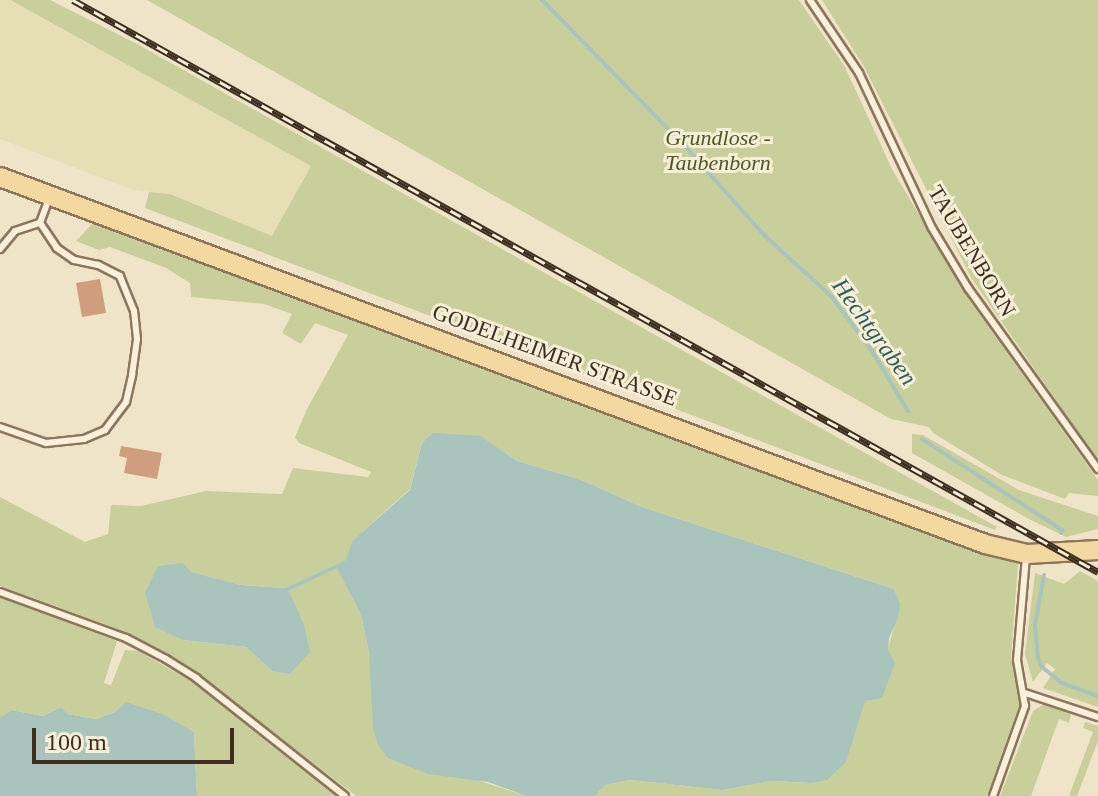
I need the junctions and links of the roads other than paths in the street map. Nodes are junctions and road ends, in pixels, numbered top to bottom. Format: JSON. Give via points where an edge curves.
{"nodes":[{"id":1,"x":810,"y":0,"type":"edge"},
{"id":2,"x":0,"y":177,"type":"edge"},
{"id":3,"x":50,"y":195,"type":"junction"},
{"id":4,"x":40,"y":223,"type":"junction"},
{"id":5,"x":0,"y":249,"type":"edge"},
{"id":6,"x":0,"y":427,"type":"edge"},
{"id":7,"x":1098,"y":469,"type":"edge"},
{"id":8,"x":1098,"y":550,"type":"edge"},
{"id":9,"x":1027,"y":554,"type":"junction"},
{"id":10,"x":0,"y":592,"type":"edge"},
{"id":11,"x":1025,"y":693,"type":"junction"},
{"id":12,"x":1098,"y":717,"type":"edge"},
{"id":13,"x":345,"y":796,"type":"edge"},
{"id":14,"x":993,"y":796,"type":"edge"}],
"edges":[{"from":1,"to":7,"type":"lane","name":"TAUBENBORN","via":[[859,73],[960,276]]},
{"from":2,"to":3,"type":"main road","name":"GODELHEIMER STRASSE"},
{"from":3,"to":4,"type":"lane"},
{"from":3,"to":9,"type":"main road","name":"GODELHEIMER STRASSE","via":[[985,544]]},
{"from":4,"to":5,"type":"lane","via":[[15,231]]},
{"from":4,"to":6,"type":"lane","via":[[57,248],[74,260],[120,276],[134,311],[132,375],[126,402],[105,430],[84,439],[46,443]]},
{"from":8,"to":9,"type":"main road","name":"GODELHEIMER STRASSE"},
{"from":9,"to":11,"type":"lane","via":[[1017,660]]},
{"from":10,"to":13,"type":"lane","via":[[126,638],[166,659]]},
{"from":11,"to":12,"type":"lane"},
{"from":11,"to":14,"type":"lane","via":[[1020,725]]}]}
